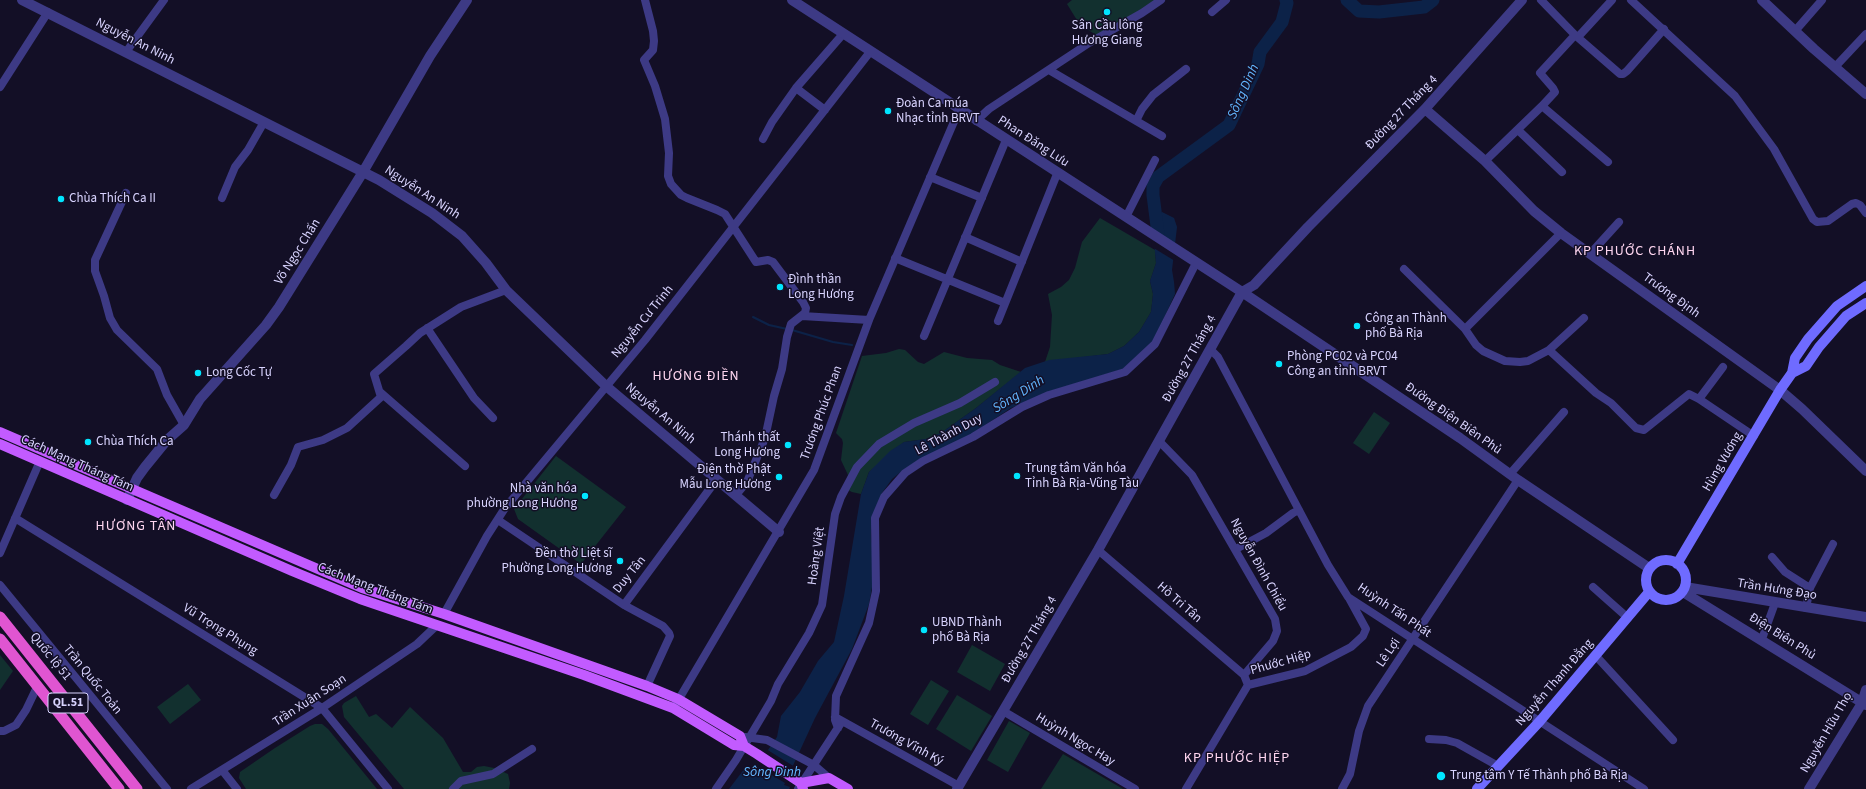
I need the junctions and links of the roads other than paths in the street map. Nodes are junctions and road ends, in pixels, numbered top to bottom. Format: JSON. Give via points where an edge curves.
{"nodes":[{"id":1,"x":22,"y":0,"type":"edge"},
{"id":2,"x":164,"y":0,"type":"edge"},
{"id":3,"x":467,"y":0,"type":"edge"},
{"id":4,"x":645,"y":0,"type":"edge"},
{"id":5,"x":792,"y":0,"type":"edge"},
{"id":6,"x":1161,"y":0,"type":"edge"},
{"id":7,"x":1226,"y":0,"type":"edge"},
{"id":8,"x":1522,"y":0,"type":"edge"},
{"id":9,"x":1541,"y":0,"type":"edge"},
{"id":10,"x":1612,"y":0,"type":"edge"},
{"id":11,"x":1631,"y":0,"type":"edge"},
{"id":12,"x":1762,"y":0,"type":"edge"},
{"id":13,"x":1822,"y":0,"type":"edge"},
{"id":14,"x":48,"y":12,"type":"junction"},
{"id":15,"x":1212,"y":12,"type":"dead end"},
{"id":16,"x":1664,"y":29,"type":"junction"},
{"id":17,"x":1795,"y":31,"type":"junction"},
{"id":18,"x":843,"y":34,"type":"junction"},
{"id":19,"x":1866,"y":34,"type":"edge"},
{"id":20,"x":1577,"y":36,"type":"junction"},
{"id":21,"x":126,"y":52,"type":"junction"},
{"id":22,"x":870,"y":52,"type":"junction"},
{"id":23,"x":1835,"y":67,"type":"junction"},
{"id":24,"x":1186,"y":69,"type":"dead end"},
{"id":25,"x":1049,"y":70,"type":"junction"},
{"id":26,"x":0,"y":87,"type":"edge"},
{"id":27,"x":796,"y":88,"type":"junction"},
{"id":28,"x":1866,"y":94,"type":"edge"},
{"id":29,"x":1542,"y":106,"type":"junction"},
{"id":30,"x":1425,"y":109,"type":"junction"},
{"id":31,"x":825,"y":110,"type":"junction"},
{"id":32,"x":959,"y":110,"type":"junction"},
{"id":33,"x":976,"y":121,"type":"junction"},
{"id":34,"x":1136,"y":121,"type":"junction"},
{"id":35,"x":264,"y":122,"type":"junction"},
{"id":36,"x":1518,"y":130,"type":"junction"},
{"id":37,"x":1162,"y":136,"type":"dead end"},
{"id":38,"x":763,"y":139,"type":"dead end"},
{"id":39,"x":1006,"y":140,"type":"junction"},
{"id":40,"x":1156,"y":160,"type":"dead end"},
{"id":41,"x":1485,"y":161,"type":"junction"},
{"id":42,"x":1608,"y":162,"type":"dead end"},
{"id":43,"x":363,"y":172,"type":"junction"},
{"id":44,"x":1562,"y":172,"type":"dead end"},
{"id":45,"x":1057,"y":174,"type":"junction"},
{"id":46,"x":930,"y":177,"type":"junction"},
{"id":47,"x":126,"y":193,"type":"dead end"},
{"id":48,"x":222,"y":198,"type":"dead end"},
{"id":49,"x":982,"y":198,"type":"junction"},
{"id":50,"x":1866,"y":213,"type":"edge"},
{"id":51,"x":1126,"y":218,"type":"junction"},
{"id":52,"x":1619,"y":222,"type":"dead end"},
{"id":53,"x":734,"y":226,"type":"junction"},
{"id":54,"x":1561,"y":233,"type":"junction"},
{"id":55,"x":965,"y":237,"type":"junction"},
{"id":56,"x":1590,"y":254,"type":"junction"},
{"id":57,"x":895,"y":258,"type":"junction"},
{"id":58,"x":1022,"y":262,"type":"junction"},
{"id":59,"x":1198,"y":265,"type":"junction"},
{"id":60,"x":1404,"y":269,"type":"dead end"},
{"id":61,"x":949,"y":279,"type":"junction"},
{"id":62,"x":1866,"y":286,"type":"edge"},
{"id":63,"x":506,"y":290,"type":"junction"},
{"id":64,"x":1242,"y":292,"type":"junction"},
{"id":65,"x":1005,"y":303,"type":"junction"},
{"id":66,"x":1866,"y":303,"type":"edge"},
{"id":67,"x":802,"y":316,"type":"junction"},
{"id":68,"x":1584,"y":318,"type":"dead end"},
{"id":69,"x":869,"y":320,"type":"junction"},
{"id":70,"x":998,"y":321,"type":"dead end"},
{"id":71,"x":427,"y":328,"type":"junction"},
{"id":72,"x":1466,"y":329,"type":"junction"},
{"id":73,"x":924,"y":336,"type":"dead end"},
{"id":74,"x":1210,"y":349,"type":"junction"},
{"id":75,"x":1549,"y":350,"type":"junction"},
{"id":76,"x":1723,"y":367,"type":"dead end"},
{"id":77,"x":1792,"y":373,"type":"junction"},
{"id":78,"x":995,"y":382,"type":"dead end"},
{"id":79,"x":606,"y":386,"type":"junction"},
{"id":80,"x":1780,"y":390,"type":"junction"},
{"id":81,"x":380,"y":392,"type":"junction"},
{"id":82,"x":1699,"y":399,"type":"junction"},
{"id":83,"x":1564,"y":412,"type":"dead end"},
{"id":84,"x":493,"y":418,"type":"dead end"},
{"id":85,"x":184,"y":425,"type":"junction"},
{"id":86,"x":0,"y":432,"type":"edge"},
{"id":87,"x":1754,"y":436,"type":"junction"},
{"id":88,"x":1159,"y":441,"type":"junction"},
{"id":89,"x":0,"y":444,"type":"edge"},
{"id":90,"x":40,"y":461,"type":"junction"},
{"id":91,"x":465,"y":466,"type":"dead end"},
{"id":92,"x":1866,"y":471,"type":"edge"},
{"id":93,"x":1514,"y":477,"type":"junction"},
{"id":94,"x":717,"y":479,"type":"junction"},
{"id":95,"x":132,"y":488,"type":"junction"},
{"id":96,"x":274,"y":495,"type":"dead end"},
{"id":97,"x":736,"y":495,"type":"junction"},
{"id":98,"x":127,"y":500,"type":"junction"},
{"id":99,"x":1299,"y":510,"type":"junction"},
{"id":100,"x":15,"y":518,"type":"junction"},
{"id":101,"x":498,"y":520,"type":"junction"},
{"id":102,"x":779,"y":532,"type":"junction"},
{"id":103,"x":1833,"y":544,"type":"dead end"},
{"id":104,"x":1236,"y":549,"type":"junction"},
{"id":105,"x":1098,"y":550,"type":"junction"},
{"id":106,"x":0,"y":553,"type":"edge"},
{"id":107,"x":1772,"y":556,"type":"dead end"},
{"id":108,"x":1677,"y":564,"type":"junction"},
{"id":109,"x":1649,"y":568,"type":"junction"},
{"id":110,"x":0,"y":585,"type":"edge"},
{"id":111,"x":1593,"y":587,"type":"dead end"},
{"id":112,"x":1810,"y":588,"type":"junction"},
{"id":113,"x":1684,"y":589,"type":"junction"},
{"id":114,"x":1649,"y":592,"type":"junction"},
{"id":115,"x":1348,"y":597,"type":"junction"},
{"id":116,"x":1775,"y":603,"type":"junction"},
{"id":117,"x":624,"y":605,"type":"junction"},
{"id":118,"x":1806,"y":608,"type":"junction"},
{"id":119,"x":444,"y":614,"type":"junction"},
{"id":120,"x":0,"y":617,"type":"edge"},
{"id":121,"x":1866,"y":617,"type":"edge"},
{"id":122,"x":1628,"y":618,"type":"junction"},
{"id":123,"x":436,"y":626,"type":"junction"},
{"id":124,"x":0,"y":639,"type":"edge"},
{"id":125,"x":1414,"y":639,"type":"junction"},
{"id":126,"x":1762,"y":639,"type":"junction"},
{"id":127,"x":1596,"y":656,"type":"junction"},
{"id":128,"x":1244,"y":675,"type":"junction"},
{"id":129,"x":1248,"y":684,"type":"junction"},
{"id":130,"x":38,"y":685,"type":"junction"},
{"id":131,"x":647,"y":686,"type":"junction"},
{"id":132,"x":1866,"y":690,"type":"edge"},
{"id":133,"x":676,"y":703,"type":"junction"},
{"id":134,"x":1864,"y":704,"type":"edge"},
{"id":135,"x":322,"y":708,"type":"junction"},
{"id":136,"x":1004,"y":711,"type":"junction"},
{"id":137,"x":1540,"y":721,"type":"junction"},
{"id":138,"x":838,"y":722,"type":"junction"},
{"id":139,"x":0,"y":731,"type":"edge"},
{"id":140,"x":1429,"y":739,"type":"dead end"},
{"id":141,"x":744,"y":740,"type":"junction"},
{"id":142,"x":1673,"y":740,"type":"dead end"},
{"id":143,"x":532,"y":749,"type":"dead end"},
{"id":144,"x":811,"y":764,"type":"junction"},
{"id":145,"x":1498,"y":766,"type":"junction"},
{"id":146,"x":222,"y":770,"type":"junction"},
{"id":147,"x":829,"y":778,"type":"junction"},
{"id":148,"x":799,"y":785,"type":"edge"},
{"id":149,"x":958,"y":788,"type":"edge"},
{"id":150,"x":119,"y":789,"type":"edge"},
{"id":151,"x":137,"y":789,"type":"edge"},
{"id":152,"x":166,"y":789,"type":"edge"},
{"id":153,"x":191,"y":789,"type":"edge"},
{"id":154,"x":237,"y":789,"type":"edge"},
{"id":155,"x":388,"y":789,"type":"edge"},
{"id":156,"x":453,"y":789,"type":"edge"},
{"id":157,"x":716,"y":789,"type":"edge"},
{"id":158,"x":848,"y":789,"type":"edge"},
{"id":159,"x":1135,"y":789,"type":"edge"},
{"id":160,"x":1186,"y":789,"type":"edge"},
{"id":161,"x":1342,"y":789,"type":"edge"},
{"id":162,"x":1477,"y":789,"type":"edge"},
{"id":163,"x":1644,"y":789,"type":"edge"},
{"id":164,"x":1809,"y":789,"type":"edge"}],
"edges":[{"from":1,"to":14,"type":"street","name":"Nguyễn An Ninh"},
{"from":2,"to":21,"type":"street"},
{"from":3,"to":43,"type":"street","name":"Võ Ngọc Chấn","via":[[416,80]]},
{"from":4,"to":53,"type":"street","via":[[654,41],[653,50],[644,60],[665,119],[669,153],[668,176],[671,184],[680,195],[725,214]]},
{"from":5,"to":18,"type":"street","name":"Phan Đăng Lưu"},
{"from":6,"to":25,"type":"street"},
{"from":7,"to":15,"type":"street"},
{"from":8,"to":30,"type":"street","name":"Đường 27 Tháng 4"},
{"from":9,"to":20,"type":"street"},
{"from":10,"to":20,"type":"street"},
{"from":11,"to":16,"type":"street"},
{"from":12,"to":17,"type":"street"},
{"from":13,"to":17,"type":"street"},
{"from":14,"to":21,"type":"street","name":"Nguyễn An Ninh"},
{"from":14,"to":26,"type":"street"},
{"from":16,"to":20,"type":"street","via":[[1623,74],[1616,72]]},
{"from":16,"to":50,"type":"street","via":[[1726,88],[1748,113],[1774,149],[1813,219],[1822,223],[1828,221],[1856,203]]},
{"from":17,"to":23,"type":"street"},
{"from":18,"to":22,"type":"street","name":"Phan Đăng Lưu"},
{"from":18,"to":27,"type":"street"},
{"from":19,"to":23,"type":"street"},
{"from":20,"to":29,"type":"street","via":[[1540,74],[1555,92]]},
{"from":21,"to":35,"type":"street","name":"Nguyễn An Ninh"},
{"from":22,"to":31,"type":"street","name":"Nguyễn Cư Trinh"},
{"from":22,"to":32,"type":"street","name":"Phan Đăng Lưu"},
{"from":23,"to":28,"type":"street"},
{"from":24,"to":34,"type":"street","via":[[1153,95]]},
{"from":25,"to":33,"type":"street","via":[[989,109]]},
{"from":25,"to":34,"type":"street"},
{"from":27,"to":31,"type":"street"},
{"from":27,"to":38,"type":"street"},
{"from":29,"to":36,"type":"street"},
{"from":29,"to":42,"type":"street"},
{"from":30,"to":41,"type":"street","name":"Trương Định"},
{"from":30,"to":64,"type":"street","name":"Đường 27 Tháng 4","via":[[1308,227],[1254,286]]},
{"from":31,"to":53,"type":"street","name":"Nguyễn Cư Trinh"},
{"from":32,"to":33,"type":"street","name":"Phan Đăng Lưu"},
{"from":32,"to":46,"type":"street","name":"Trương Phúc Phan"},
{"from":33,"to":39,"type":"street","name":"Phan Đăng Lưu"},
{"from":34,"to":37,"type":"street"},
{"from":35,"to":43,"type":"street","name":"Nguyễn An Ninh"},
{"from":35,"to":48,"type":"street","via":[[248,150],[235,166]]},
{"from":36,"to":41,"type":"street"},
{"from":36,"to":44,"type":"street"},
{"from":39,"to":45,"type":"street","name":"Phan Đăng Lưu"},
{"from":39,"to":49,"type":"street"},
{"from":40,"to":51,"type":"street"},
{"from":41,"to":54,"type":"street","name":"Trương Định","via":[[1534,211]]},
{"from":43,"to":63,"type":"street","name":"Nguyễn An Ninh","via":[[452,227],[486,263]]},
{"from":43,"to":85,"type":"street","name":"Võ Ngọc Chấn","via":[[266,325],[207,390]]},
{"from":45,"to":51,"type":"street","name":"Phan Đăng Lưu"},
{"from":45,"to":58,"type":"street"},
{"from":46,"to":49,"type":"street"},
{"from":46,"to":57,"type":"street","name":"Trương Phúc Phan"},
{"from":47,"to":85,"type":"street","via":[[95,260],[96,272],[106,310],[116,330],[157,368],[167,395]]},
{"from":49,"to":55,"type":"street"},
{"from":51,"to":59,"type":"street","name":"Phan Đăng Lưu"},
{"from":52,"to":56,"type":"street"},
{"from":53,"to":67,"type":"street","via":[[756,262],[773,262],[804,303],[805,313]]},
{"from":53,"to":79,"type":"street","name":"Nguyễn Cư Trinh"},
{"from":54,"to":56,"type":"street","name":"Trương Định"},
{"from":54,"to":72,"type":"street"},
{"from":55,"to":58,"type":"street"},
{"from":55,"to":61,"type":"street"},
{"from":56,"to":80,"type":"street","name":"Trương Định"},
{"from":57,"to":61,"type":"street"},
{"from":57,"to":69,"type":"street","name":"Trương Phúc Phan"},
{"from":58,"to":65,"type":"street"},
{"from":59,"to":64,"type":"street","name":"Đường Điện Biên Phủ"},
{"from":59,"to":138,"type":"street","name":"Lê Thành Duy","via":[[1155,344],[1125,372],[1049,395],[1022,407],[973,437],[924,461],[905,473],[887,492],[876,518],[876,591],[869,623],[836,696]]},
{"from":60,"to":72,"type":"street"},
{"from":61,"to":65,"type":"street"},
{"from":61,"to":73,"type":"street"},
{"from":62,"to":77,"type":"main road","name":"Hùng Vương","via":[[1837,306],[1808,339],[1795,358]]},
{"from":63,"to":71,"type":"street","via":[[461,307]]},
{"from":63,"to":79,"type":"street","name":"Nguyễn An Ninh"},
{"from":64,"to":74,"type":"street","name":"Đường 27 Tháng 4"},
{"from":64,"to":93,"type":"street","name":"Đường Điện Biên Phủ"},
{"from":65,"to":70,"type":"street"},
{"from":66,"to":77,"type":"main road","name":"Hùng Vương","via":[[1846,316],[1806,366]]},
{"from":67,"to":69,"type":"street"},
{"from":67,"to":97,"type":"street","via":[[791,324],[765,438],[747,482]]},
{"from":68,"to":75,"type":"street"},
{"from":69,"to":102,"type":"street","name":"Trương Phúc Phan","via":[[814,470]]},
{"from":71,"to":81,"type":"street","via":[[374,374]]},
{"from":71,"to":84,"type":"street","via":[[474,398]]},
{"from":72,"to":75,"type":"street","via":[[1483,351],[1505,361],[1520,362]]},
{"from":74,"to":88,"type":"street","name":"Đường 27 Tháng 4"},
{"from":74,"to":99,"type":"street","name":"Huỳnh Tấn Phát","via":[[1218,357]]},
{"from":75,"to":82,"type":"street","via":[[1640,430],[1644,430],[1689,394]]},
{"from":76,"to":82,"type":"street"},
{"from":77,"to":80,"type":"main road","name":"Hùng Vương"},
{"from":78,"to":141,"type":"street","name":"Hoàng Việt","via":[[960,404],[914,424],[878,444],[857,467],[835,514],[822,605],[771,701]]},
{"from":79,"to":94,"type":"street","name":"Nguyễn An Ninh"},
{"from":79,"to":101,"type":"street","name":"Nguyễn Cư Trinh"},
{"from":80,"to":87,"type":"main road","name":"Hùng Vương"},
{"from":80,"to":92,"type":"street","name":"Trương Định"},
{"from":81,"to":91,"type":"street"},
{"from":81,"to":96,"type":"street","via":[[381,396],[347,428],[323,440],[298,447]]},
{"from":82,"to":87,"type":"street"},
{"from":83,"to":93,"type":"street","name":"Lê Lợi"},
{"from":85,"to":95,"type":"street","name":"Võ Ngọc Chấn","via":[[167,440]]},
{"from":86,"to":95,"type":"main road","name":"Cách Mạng Tháng Tám"},
{"from":87,"to":108,"type":"main road","name":"Hùng Vương"},
{"from":88,"to":104,"type":"street","name":"Nguyễn Đình Chiểu","via":[[1192,474]]},
{"from":88,"to":105,"type":"street","name":"Đường 27 Tháng 4"},
{"from":89,"to":90,"type":"main road","name":"Cách Mạng Tháng Tám"},
{"from":90,"to":98,"type":"main road","name":"Cách Mạng Tháng Tám"},
{"from":90,"to":100,"type":"street"},
{"from":93,"to":109,"type":"street","name":"Đường Điện Biên Phủ"},
{"from":93,"to":125,"type":"street","name":"Lê Lợi"},
{"from":94,"to":97,"type":"street","name":"Nguyễn An Ninh"},
{"from":94,"to":117,"type":"street","name":"Duy Tân"},
{"from":95,"to":98,"type":"street","name":"Võ Ngọc Chấn"},
{"from":95,"to":119,"type":"main road","name":"Cách Mạng Tháng Tám","via":[[362,588]]},
{"from":97,"to":102,"type":"street","name":"Nguyễn An Ninh"},
{"from":98,"to":123,"type":"main road","name":"Cách Mạng Tháng Tám","via":[[335,588]]},
{"from":99,"to":104,"type":"street","via":[[1266,533]]},
{"from":99,"to":115,"type":"street","name":"Huỳnh Tấn Phát"},
{"from":100,"to":106,"type":"street"},
{"from":100,"to":135,"type":"street","name":"Vũ Trọng Phụng"},
{"from":101,"to":117,"type":"street","name":"Duy Tân"},
{"from":101,"to":119,"type":"street","name":"Nguyễn Cư Trinh"},
{"from":102,"to":133,"type":"street","name":"Trương Phúc Phan"},
{"from":103,"to":112,"type":"street"},
{"from":104,"to":128,"type":"street","name":"Nguyễn Đình Chiểu","via":[[1275,619],[1277,631],[1273,641]]},
{"from":105,"to":128,"type":"street","name":"Hồ Tri Tân"},
{"from":105,"to":136,"type":"street","name":"Đường 27 Tháng 4"},
{"from":107,"to":112,"type":"street","via":[[1785,572]]},
{"from":108,"to":109,"type":"main road","via":[[1669,560],[1661,561]]},
{"from":108,"to":113,"type":"main road","via":[[1685,572]]},
{"from":109,"to":114,"type":"main road","via":[[1646,579]]},
{"from":110,"to":152,"type":"street","name":"Trần Quốc Toản"},
{"from":111,"to":122,"type":"street"},
{"from":112,"to":118,"type":"street"},
{"from":113,"to":114,"type":"main road","via":[[1675,598],[1665,600]]},
{"from":113,"to":116,"type":"street","name":"Trần Hưng Đạo"},
{"from":113,"to":126,"type":"street","name":"Điện Biên Phủ"},
{"from":114,"to":122,"type":"main road","name":"Nguyễn Thanh Đằng"},
{"from":115,"to":125,"type":"street","name":"Huỳnh Tấn Phát"},
{"from":115,"to":129,"type":"street","name":"Phước Hiệp","via":[[1366,629],[1363,636],[1351,647],[1305,671]]},
{"from":116,"to":118,"type":"street","name":"Trần Hưng Đạo"},
{"from":116,"to":126,"type":"street"},
{"from":117,"to":131,"type":"street","via":[[663,626],[670,636]]},
{"from":118,"to":121,"type":"street","name":"Trần Hưng Đạo"},
{"from":119,"to":123,"type":"main road"},
{"from":119,"to":131,"type":"main road","name":"Cách Mạng Tháng Tám"},
{"from":120,"to":151,"type":"highway","name":"Quốc lộ 51","number":"QL.51"},
{"from":122,"to":127,"type":"main road","name":"Nguyễn Thanh Đằng"},
{"from":123,"to":133,"type":"main road","name":"Cách Mạng Tháng Tám"},
{"from":123,"to":135,"type":"street","name":"Trần Xuân Soạn","via":[[417,644]]},
{"from":124,"to":130,"type":"highway","name":"Quốc lộ 51","number":"QL.51"},
{"from":125,"to":137,"type":"street","name":"Huỳnh Tấn Phát"},
{"from":125,"to":161,"type":"street","name":"Lê Lợi","via":[[1368,706],[1359,731],[1350,774]]},
{"from":126,"to":134,"type":"street","name":"Điện Biên Phủ"},
{"from":127,"to":137,"type":"main road","name":"Nguyễn Thanh Đằng"},
{"from":127,"to":142,"type":"street"},
{"from":128,"to":129,"type":"street"},
{"from":129,"to":160,"type":"street"},
{"from":130,"to":139,"type":"street","via":[[16,725]]},
{"from":130,"to":150,"type":"highway","name":"Quốc lộ 51","number":"QL.51"},
{"from":131,"to":133,"type":"main road","name":"Cách Mạng Tháng Tám"},
{"from":132,"to":134,"type":"street","name":"Nguyễn Hữu Thọ"},
{"from":133,"to":141,"type":"main road","name":"Cách Mạng Tháng Tám"},
{"from":134,"to":164,"type":"street","name":"Nguyễn Hữu Thọ"},
{"from":135,"to":146,"type":"street","name":"Trần Xuân Soạn"},
{"from":135,"to":155,"type":"street","name":"Vũ Trọng Phụng"},
{"from":136,"to":149,"type":"street","name":"Đường 27 Tháng 4"},
{"from":136,"to":159,"type":"street","name":"Huỳnh Ngọc Hay"},
{"from":137,"to":145,"type":"main road","name":"Nguyễn Thanh Đằng"},
{"from":137,"to":163,"type":"street","name":"Huỳnh Tấn Phát"},
{"from":138,"to":144,"type":"street"},
{"from":138,"to":149,"type":"street","name":"Trương Vĩnh Ký"},
{"from":140,"to":145,"type":"street","via":[[1457,743]]},
{"from":141,"to":144,"type":"street","name":"Cách Mạng Tháng Tám","via":[[767,740]]},
{"from":141,"to":148,"type":"main road","name":"Cách Mạng Tháng Tám","via":[[757,754]]},
{"from":141,"to":157,"type":"street","name":"Hoàng Việt"},
{"from":143,"to":156,"type":"street","via":[[493,774],[461,781]]},
{"from":144,"to":147,"type":"street"},
{"from":144,"to":148,"type":"street"},
{"from":145,"to":162,"type":"main road","name":"Nguyễn Thanh Đằng"},
{"from":146,"to":153,"type":"street","name":"Trần Xuân Soạn"},
{"from":146,"to":154,"type":"street"},
{"from":147,"to":148,"type":"main road"},
{"from":147,"to":158,"type":"main road"}]}
